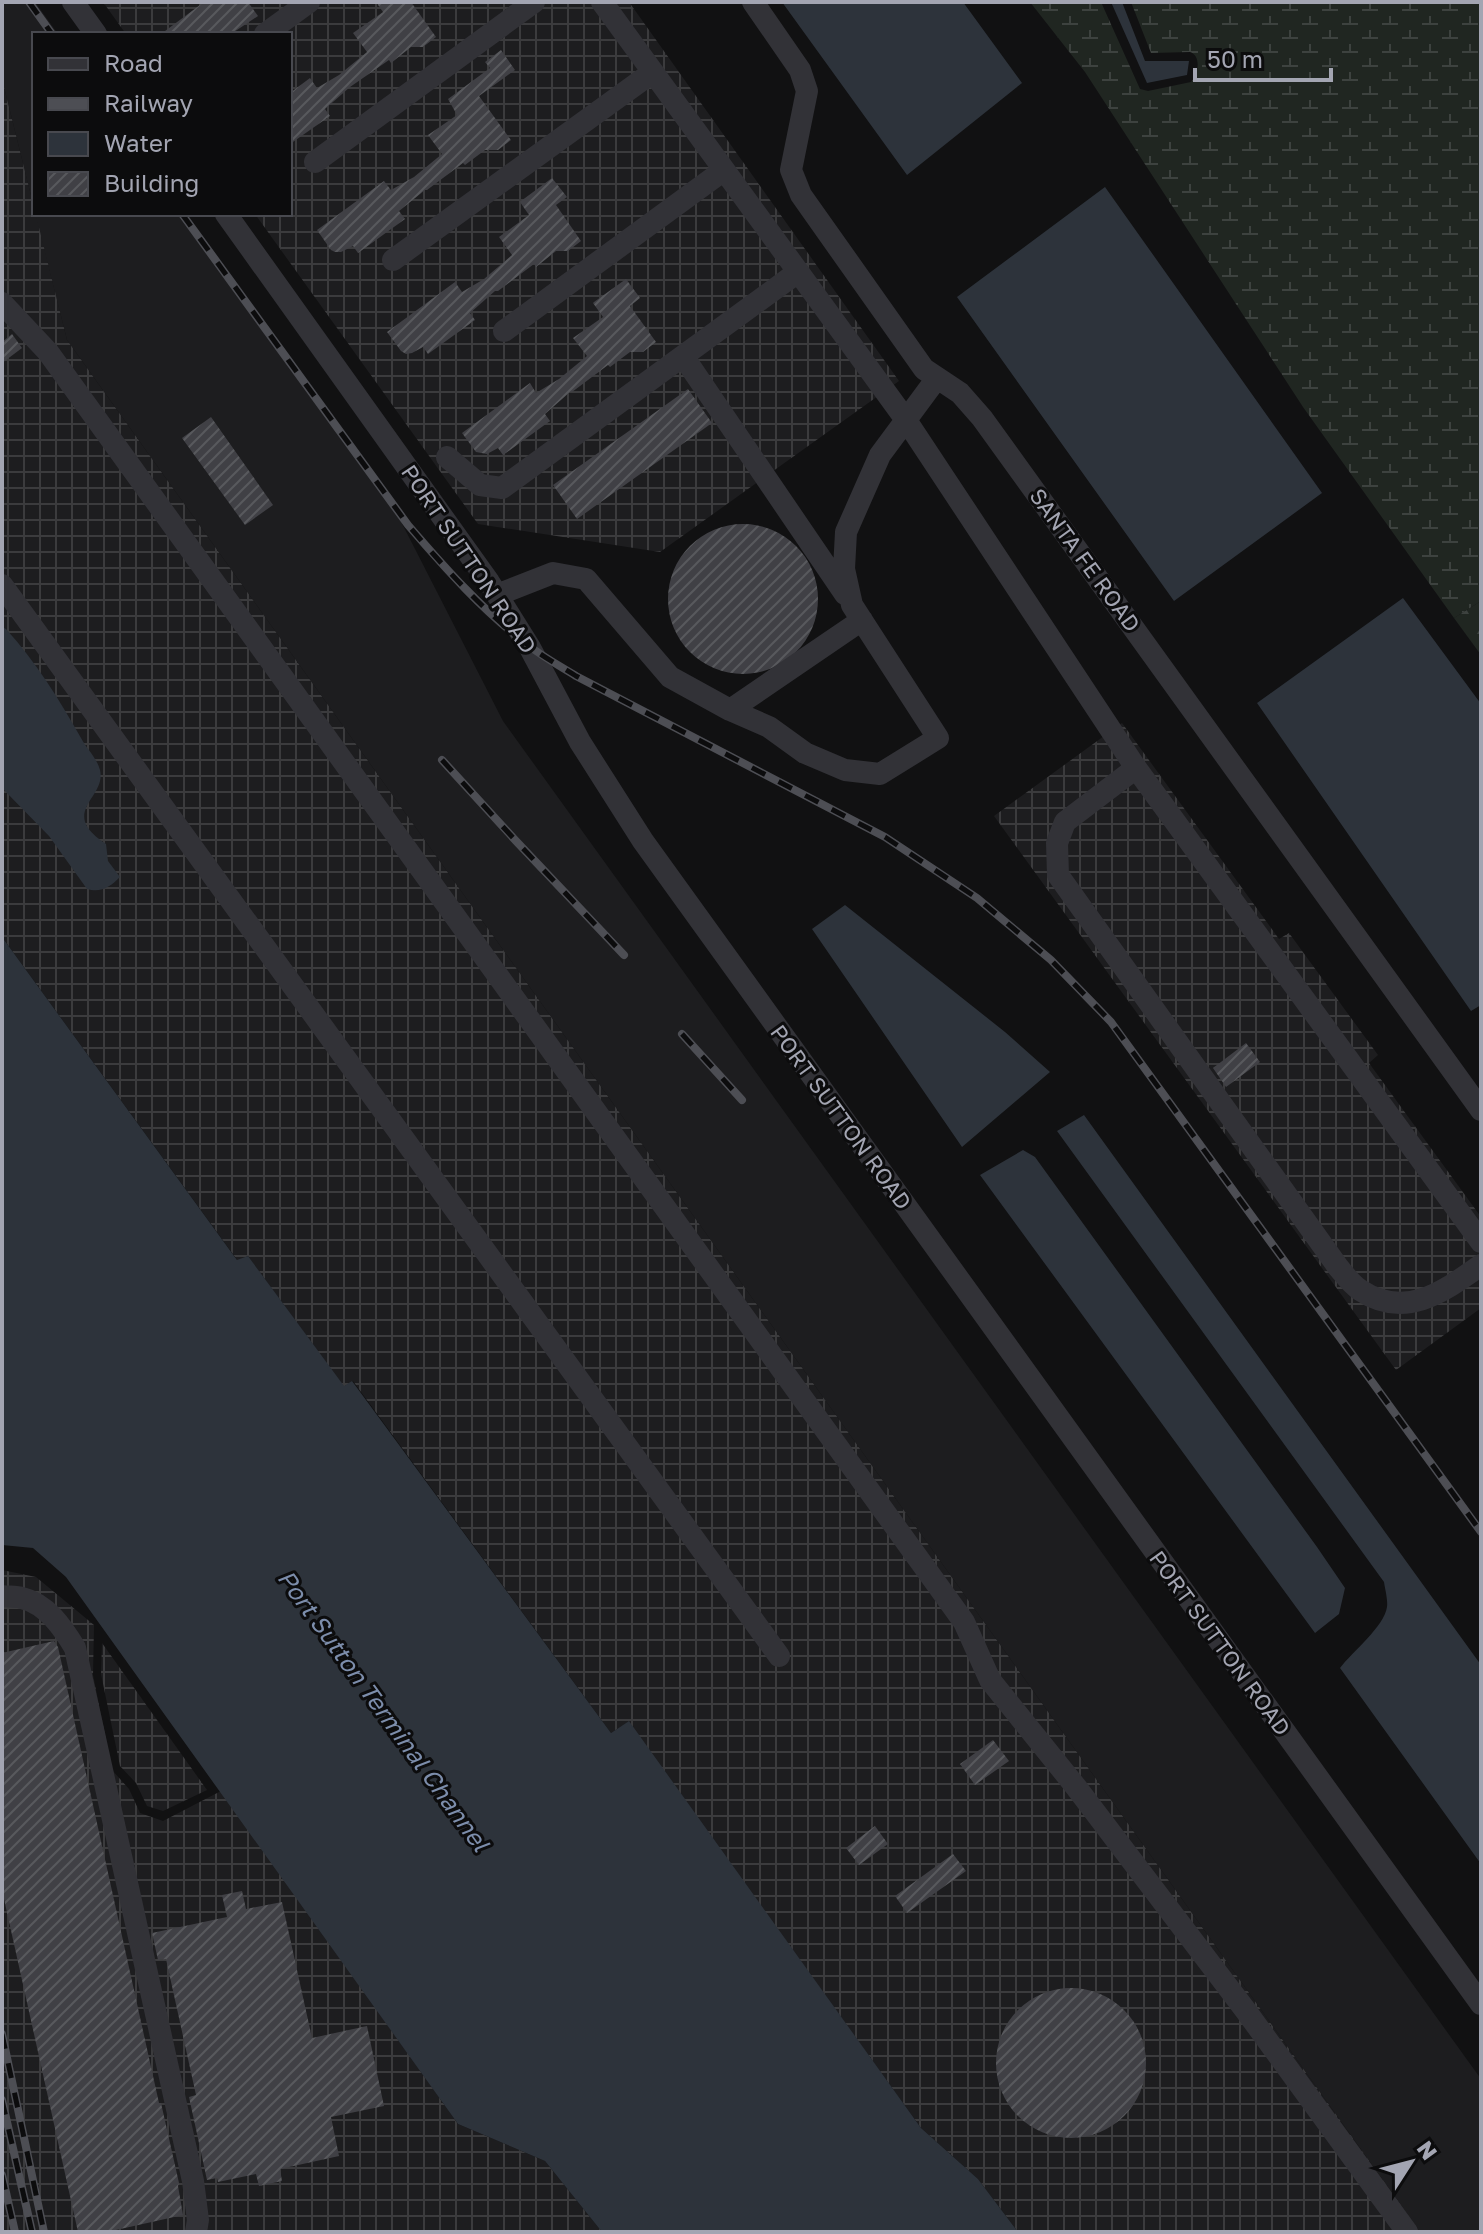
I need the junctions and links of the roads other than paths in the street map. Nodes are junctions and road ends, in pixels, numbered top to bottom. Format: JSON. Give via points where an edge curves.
{"nodes":[{"id":1,"x":73,"y":2,"type":"edge"},
{"id":2,"x":309,"y":2,"type":"edge"},
{"id":3,"x":534,"y":2,"type":"edge"},
{"id":4,"x":602,"y":2,"type":"edge"},
{"id":5,"x":753,"y":2,"type":"edge"},
{"id":6,"x":95,"y":32,"type":"edge"},
{"id":7,"x":268,"y":32,"type":"edge"},
{"id":8,"x":653,"y":72,"type":"junction"},
{"id":9,"x":315,"y":162,"type":"dead end"},
{"id":10,"x":724,"y":170,"type":"junction"},
{"id":11,"x":227,"y":216,"type":"edge"},
{"id":12,"x":393,"y":260,"type":"dead end"},
{"id":13,"x":798,"y":272,"type":"junction"},
{"id":14,"x":2,"y":303,"type":"edge"},
{"id":15,"x":504,"y":331,"type":"dead end"},
{"id":16,"x":683,"y":356,"type":"junction"},
{"id":17,"x":937,"y":378,"type":"junction"},
{"id":18,"x":906,"y":420,"type":"junction"},
{"id":19,"x":447,"y":457,"type":"dead end"},
{"id":20,"x":2,"y":585,"type":"edge"},
{"id":21,"x":497,"y":595,"type":"junction"},
{"id":22,"x":857,"y":612,"type":"junction"},
{"id":23,"x":730,"y":710,"type":"junction"},
{"id":24,"x":1136,"y":768,"type":"junction"},
{"id":25,"x":1481,"y":1110,"type":"edge"},
{"id":26,"x":1481,"y":1242,"type":"edge"},
{"id":27,"x":1481,"y":1265,"type":"edge"},
{"id":28,"x":2,"y":1596,"type":"edge"},
{"id":29,"x":779,"y":1656,"type":"dead end"},
{"id":30,"x":1481,"y":2004,"type":"edge"},
{"id":31,"x":196,"y":2232,"type":"edge"},
{"id":32,"x":1407,"y":2232,"type":"edge"}],
"edges":[{"from":1,"to":6,"type":"street"},
{"from":2,"to":7,"type":"street"},
{"from":3,"to":9,"type":"street"},
{"from":4,"to":8,"type":"street"},
{"from":5,"to":17,"type":"street","name":"SANTA FE ROAD","via":[[800,70],[807,91],[791,170],[801,195],[891,325]]},
{"from":8,"to":10,"type":"street"},
{"from":8,"to":12,"type":"street"},
{"from":10,"to":13,"type":"street"},
{"from":10,"to":15,"type":"street"},
{"from":11,"to":21,"type":"street","name":"PORT SUTTON ROAD"},
{"from":13,"to":16,"type":"street"},
{"from":13,"to":18,"type":"street"},
{"from":14,"to":32,"type":"street","via":[[48,352],[964,1622],[990,1680],[1246,2011]]},
{"from":16,"to":19,"type":"street","via":[[502,488],[480,485]]},
{"from":16,"to":22,"type":"street"},
{"from":17,"to":18,"type":"street"},
{"from":17,"to":25,"type":"street","name":"SANTA FE ROAD","via":[[960,393],[982,418]]},
{"from":18,"to":22,"type":"street","via":[[880,455],[846,532],[844,569]]},
{"from":18,"to":24,"type":"street"},
{"from":20,"to":29,"type":"street"},
{"from":21,"to":23,"type":"street","via":[[553,573],[586,579],[670,677]]},
{"from":21,"to":30,"type":"street","name":"PORT SUTTON ROAD","via":[[602,779],[661,867]]},
{"from":22,"to":23,"type":"street"},
{"from":22,"to":23,"type":"street","via":[[938,738],[880,774],[845,770]]},
{"from":24,"to":26,"type":"street"},
{"from":24,"to":27,"type":"street","via":[[1065,822],[1057,843],[1058,875],[1357,1289],[1386,1304],[1418,1301]]},
{"from":28,"to":31,"type":"street","via":[[23,1598],[50,1614],[75,1648],[193,2181]]}]}
